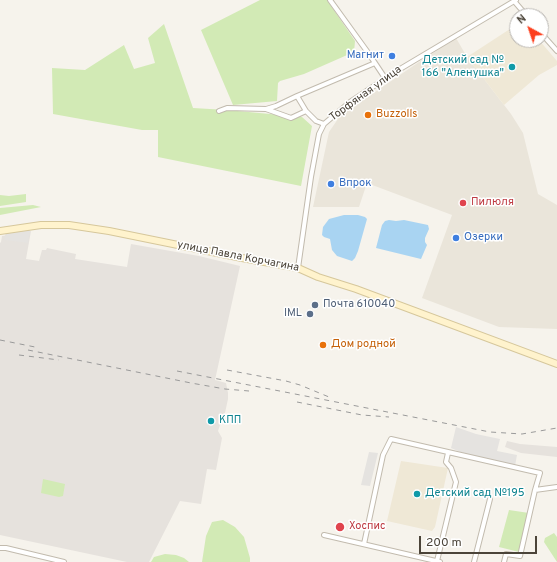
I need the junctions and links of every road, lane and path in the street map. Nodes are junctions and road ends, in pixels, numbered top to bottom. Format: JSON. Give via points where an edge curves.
{"nodes":[{"id":1,"x":330,"y":0,"type":"edge"},
{"id":2,"x":515,"y":0,"type":"edge"},
{"id":3,"x":549,"y":42,"type":"edge"},
{"id":4,"x":557,"y":52,"type":"edge"},
{"id":5,"x":375,"y":63,"type":"junction"},
{"id":6,"x":385,"y":78,"type":"junction"},
{"id":7,"x":297,"y":96,"type":"junction"},
{"id":8,"x":266,"y":109,"type":"junction"},
{"id":9,"x":219,"y":111,"type":"dead end"},
{"id":10,"x":306,"y":111,"type":"junction"},
{"id":11,"x":324,"y":124,"type":"junction"},
{"id":12,"x":0,"y":231,"type":"edge"},
{"id":13,"x":298,"y":268,"type":"junction"},
{"id":14,"x":557,"y":364,"type":"edge"},
{"id":15,"x":448,"y":453,"type":"junction"},
{"id":16,"x":557,"y":488,"type":"edge"},
{"id":17,"x":535,"y":490,"type":"junction"},
{"id":18,"x":490,"y":499,"type":"dead end"},
{"id":19,"x":324,"y":535,"type":"dead end"},
{"id":20,"x":364,"y":544,"type":"junction"},
{"id":21,"x":0,"y":548,"type":"edge"},
{"id":22,"x":64,"y":562,"type":"edge"},
{"id":23,"x":439,"y":562,"type":"edge"},
{"id":24,"x":474,"y":562,"type":"edge"},
{"id":25,"x":504,"y":562,"type":"edge"}],
"edges":[{"from":1,"to":5,"type":"street"},
{"from":2,"to":6,"type":"street","name":"Торфяная улица"},
{"from":3,"to":4,"type":"street"},
{"from":5,"to":6,"type":"street"},
{"from":5,"to":7,"type":"street"},
{"from":6,"to":11,"type":"street","name":"Торфяная улица"},
{"from":7,"to":8,"type":"street"},
{"from":7,"to":10,"type":"street"},
{"from":8,"to":9,"type":"street","via":[[227,108]]},
{"from":8,"to":10,"type":"street","via":[[291,118]]},
{"from":10,"to":11,"type":"street"},
{"from":11,"to":13,"type":"street","name":"Торфяная улица","via":[[319,134],[311,177]]},
{"from":12,"to":13,"type":"main road","name":"улица Павла Корчагина","via":[[41,225],[69,225]]},
{"from":13,"to":14,"type":"main road","name":"улица Павла Корчагина"},
{"from":15,"to":17,"type":"street","via":[[540,473]]},
{"from":15,"to":20,"type":"street","via":[[391,439]]},
{"from":15,"to":23,"type":"street","via":[[446,462],[456,482]]},
{"from":16,"to":17,"type":"street"},
{"from":17,"to":25,"type":"street","via":[[520,556],[506,554]]},
{"from":18,"to":24,"type":"street"},
{"from":19,"to":20,"type":"street"},
{"from":20,"to":23,"type":"street"},
{"from":21,"to":22,"type":"street"}]}
